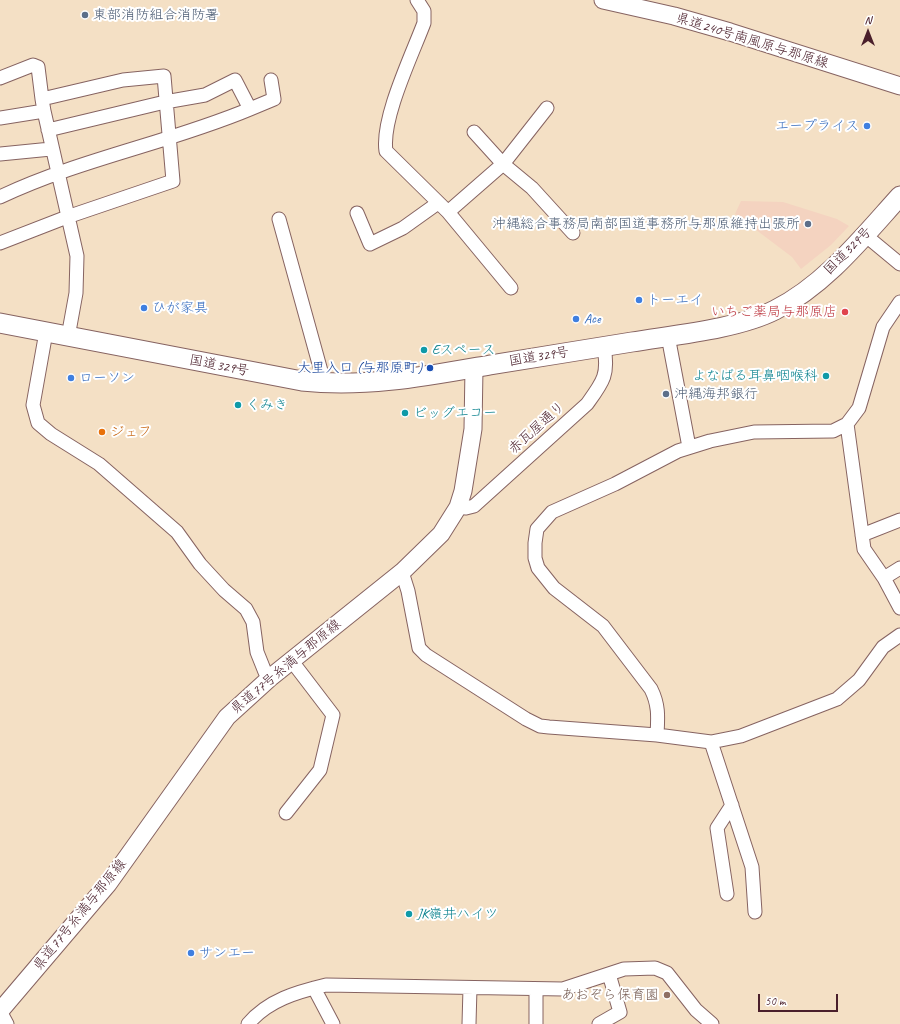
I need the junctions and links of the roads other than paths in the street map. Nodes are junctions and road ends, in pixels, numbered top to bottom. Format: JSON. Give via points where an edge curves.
{"nodes":[{"id":1,"x":417,"y":0,"type":"edge"},
{"id":2,"x":603,"y":0,"type":"edge"},
{"id":3,"x":623,"y":2,"type":"edge"},
{"id":4,"x":0,"y":78,"type":"edge"},
{"id":5,"x":271,"y":80,"type":"dead end"},
{"id":6,"x":900,"y":86,"type":"edge"},
{"id":7,"x":165,"y":102,"type":"junction"},
{"id":8,"x":43,"y":105,"type":"junction"},
{"id":9,"x":547,"y":108,"type":"dead end"},
{"id":10,"x":250,"y":109,"type":"junction"},
{"id":11,"x":0,"y":118,"type":"edge"},
{"id":12,"x":48,"y":130,"type":"junction"},
{"id":13,"x":474,"y":132,"type":"dead end"},
{"id":14,"x":169,"y":137,"type":"junction"},
{"id":15,"x":51,"y":149,"type":"junction"},
{"id":16,"x":0,"y":154,"type":"edge"},
{"id":17,"x":503,"y":164,"type":"junction"},
{"id":18,"x":57,"y":173,"type":"junction"},
{"id":19,"x":900,"y":196,"type":"edge"},
{"id":20,"x":0,"y":198,"type":"edge"},
{"id":21,"x":443,"y":208,"type":"junction"},
{"id":22,"x":357,"y":213,"type":"dead end"},
{"id":23,"x":67,"y":217,"type":"junction"},
{"id":24,"x":279,"y":219,"type":"dead end"},
{"id":25,"x":573,"y":233,"type":"dead end"},
{"id":26,"x":865,"y":235,"type":"junction"},
{"id":27,"x":0,"y":243,"type":"edge"},
{"id":28,"x":900,"y":264,"type":"edge"},
{"id":29,"x":511,"y":288,"type":"dead end"},
{"id":30,"x":900,"y":302,"type":"edge"},
{"id":31,"x":0,"y":323,"type":"edge"},
{"id":32,"x":46,"y":332,"type":"junction"},
{"id":33,"x":668,"y":336,"type":"junction"},
{"id":34,"x":77,"y":339,"type":"junction"},
{"id":35,"x":604,"y":347,"type":"junction"},
{"id":36,"x":474,"y":368,"type":"junction"},
{"id":37,"x":322,"y":383,"type":"junction"},
{"id":38,"x":847,"y":424,"type":"junction"},
{"id":39,"x":689,"y":447,"type":"junction"},
{"id":40,"x":458,"y":507,"type":"junction"},
{"id":41,"x":900,"y":520,"type":"edge"},
{"id":42,"x":862,"y":535,"type":"junction"},
{"id":43,"x":900,"y":568,"type":"edge"},
{"id":44,"x":402,"y":572,"type":"junction"},
{"id":45,"x":884,"y":578,"type":"junction"},
{"id":46,"x":900,"y":608,"type":"edge"},
{"id":47,"x":900,"y":635,"type":"edge"},
{"id":48,"x":291,"y":660,"type":"junction"},
{"id":49,"x":271,"y":677,"type":"junction"},
{"id":50,"x":657,"y":735,"type":"junction"},
{"id":51,"x":711,"y":742,"type":"junction"},
{"id":52,"x":732,"y":805,"type":"junction"},
{"id":53,"x":286,"y":813,"type":"dead end"},
{"id":54,"x":727,"y":894,"type":"dead end"},
{"id":55,"x":755,"y":912,"type":"dead end"},
{"id":56,"x":610,"y":974,"type":"junction"},
{"id":57,"x":314,"y":988,"type":"junction"},
{"id":58,"x":470,"y":988,"type":"junction"},
{"id":59,"x":536,"y":990,"type":"junction"},
{"id":60,"x":0,"y":1011,"type":"edge"},
{"id":61,"x":252,"y":1022,"type":"edge"},
{"id":62,"x":7,"y":1024,"type":"edge"},
{"id":63,"x":333,"y":1024,"type":"edge"},
{"id":64,"x":469,"y":1024,"type":"edge"},
{"id":65,"x":536,"y":1024,"type":"edge"},
{"id":66,"x":599,"y":1024,"type":"edge"},
{"id":67,"x":712,"y":1024,"type":"edge"}],
"edges":[{"from":1,"to":21,"type":"street","via":[[424,11],[424,23],[397,93],[384,140],[386,151],[394,161]]},
{"from":2,"to":3,"type":"main road","name":"県道240号南風原与那原線"},
{"from":3,"to":6,"type":"main road","name":"県道240号南風原与那原線","via":[[730,32]]},
{"from":4,"to":8,"type":"street","via":[[33,65],[38,67]]},
{"from":5,"to":10,"type":"street","via":[[274,99]]},
{"from":7,"to":8,"type":"street","via":[[164,76],[123,80]]},
{"from":7,"to":10,"type":"street","via":[[205,95],[235,80]]},
{"from":7,"to":12,"type":"street"},
{"from":7,"to":14,"type":"street"},
{"from":8,"to":11,"type":"street"},
{"from":8,"to":12,"type":"street"},
{"from":9,"to":17,"type":"street"},
{"from":10,"to":14,"type":"street","via":[[216,123]]},
{"from":12,"to":15,"type":"street"},
{"from":13,"to":17,"type":"street"},
{"from":14,"to":18,"type":"street"},
{"from":14,"to":23,"type":"street","via":[[173,181]]},
{"from":15,"to":16,"type":"street"},
{"from":15,"to":18,"type":"street"},
{"from":17,"to":21,"type":"street"},
{"from":17,"to":25,"type":"street","via":[[532,188]]},
{"from":18,"to":20,"type":"street"},
{"from":18,"to":23,"type":"street"},
{"from":19,"to":26,"type":"highway","name":"国道329号"},
{"from":21,"to":22,"type":"street","via":[[370,244]]},
{"from":21,"to":29,"type":"street"},
{"from":23,"to":27,"type":"street"},
{"from":23,"to":34,"type":"street","via":[[77,256]]},
{"from":24,"to":37,"type":"street","via":[[322,371]]},
{"from":26,"to":28,"type":"street"},
{"from":26,"to":33,"type":"highway","name":"国道329号","via":[[816,283],[796,299],[773,311],[734,324]]},
{"from":30,"to":38,"type":"street","via":[[883,327],[859,408]]},
{"from":31,"to":32,"type":"highway","name":"国道329号"},
{"from":32,"to":34,"type":"highway","name":"国道329号"},
{"from":32,"to":49,"type":"street","via":[[33,404],[38,423],[99,464],[177,532],[200,564],[246,609],[253,622],[257,652],[265,672]]},
{"from":33,"to":35,"type":"highway","name":"国道329号"},
{"from":33,"to":39,"type":"street"},
{"from":34,"to":37,"type":"highway","name":"国道329号"},
{"from":35,"to":36,"type":"highway","name":"国道329号"},
{"from":35,"to":40,"type":"street","name":"赤瓦屋通り","via":[[606,373],[587,404],[474,506]]},
{"from":36,"to":37,"type":"highway","name":"国道329号","via":[[396,381]]},
{"from":36,"to":40,"type":"main road","name":"県道77号糸満与那原線","via":[[473,429]]},
{"from":38,"to":39,"type":"street","via":[[833,431],[754,432]]},
{"from":38,"to":42,"type":"street"},
{"from":39,"to":50,"type":"street","via":[[552,512],[537,528],[534,543],[538,568],[544,576],[554,588],[603,626],[651,689],[657,700],[659,712]]},
{"from":40,"to":44,"type":"main road","name":"県道77号糸満与那原線","via":[[441,534]]},
{"from":41,"to":42,"type":"street"},
{"from":42,"to":45,"type":"street","via":[[864,549]]},
{"from":43,"to":45,"type":"street"},
{"from":44,"to":48,"type":"main road","name":"県道77号糸満与那原線"},
{"from":44,"to":50,"type":"street","via":[[419,648],[526,719],[549,728]]},
{"from":45,"to":46,"type":"street"},
{"from":47,"to":51,"type":"street","via":[[883,647],[859,680],[837,699],[741,736]]},
{"from":48,"to":49,"type":"main road","name":"県道77号糸満与那原線"},
{"from":48,"to":53,"type":"street","via":[[333,715],[320,770]]},
{"from":49,"to":60,"type":"main road","name":"県道77号糸満与那原線","via":[[227,716],[108,884]]},
{"from":50,"to":51,"type":"street"},
{"from":51,"to":52,"type":"street"},
{"from":52,"to":54,"type":"street","via":[[717,828]]},
{"from":52,"to":55,"type":"street","via":[[752,867]]},
{"from":56,"to":59,"type":"street","via":[[563,989]]},
{"from":56,"to":66,"type":"street","via":[[620,1012]]},
{"from":56,"to":67,"type":"street","via":[[624,969],[640,968],[655,968],[667,973],[696,1010]]},
{"from":57,"to":58,"type":"street","via":[[343,984]]},
{"from":57,"to":61,"type":"street","via":[[274,1002]]},
{"from":57,"to":63,"type":"street"},
{"from":58,"to":59,"type":"street"},
{"from":58,"to":64,"type":"street"},
{"from":59,"to":65,"type":"street"},
{"from":60,"to":62,"type":"street"}]}
